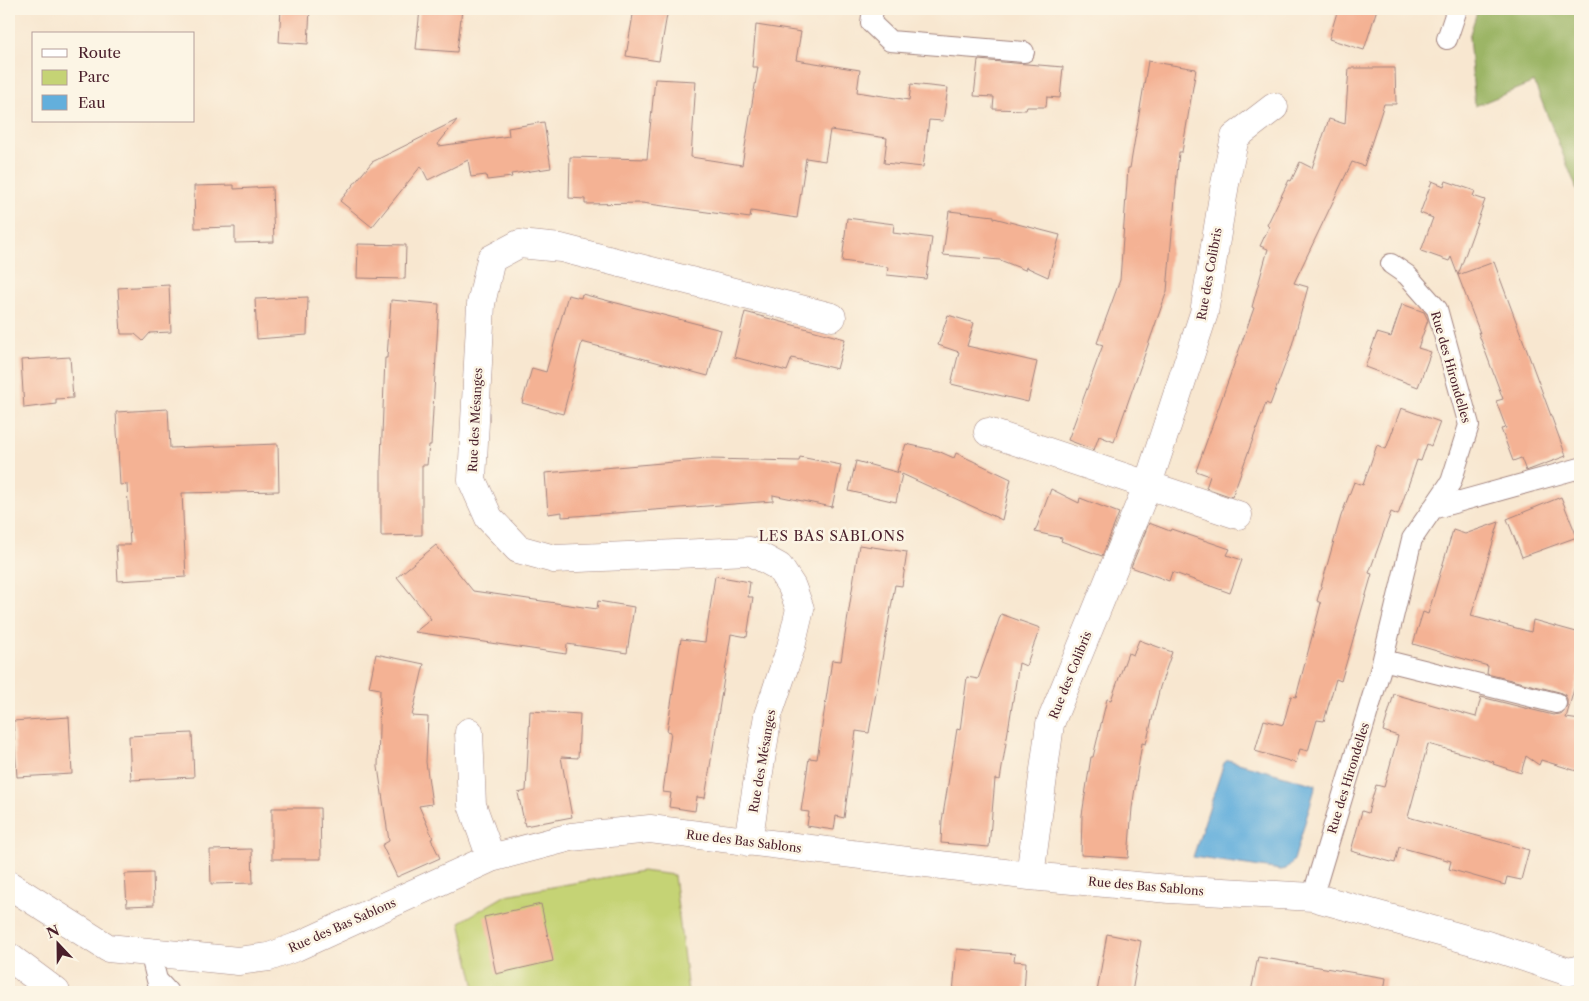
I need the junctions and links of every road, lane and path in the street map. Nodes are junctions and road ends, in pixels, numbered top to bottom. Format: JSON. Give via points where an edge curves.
{"nodes":[{"id":1,"x":872,"y":9,"type":"edge"},
{"id":2,"x":1457,"y":9,"type":"edge"},
{"id":3,"x":1448,"y":39,"type":"dead end"},
{"id":4,"x":1024,"y":52,"type":"dead end"},
{"id":5,"x":1274,"y":107,"type":"dead end"},
{"id":6,"x":1391,"y":264,"type":"dead end"},
{"id":7,"x":832,"y":317,"type":"dead end"},
{"id":8,"x":988,"y":432,"type":"dead end"},
{"id":9,"x":1580,"y":468,"type":"edge"},
{"id":10,"x":1148,"y":484,"type":"junction"},
{"id":11,"x":1432,"y":509,"type":"junction"},
{"id":12,"x":1238,"y":515,"type":"dead end"},
{"id":13,"x":1383,"y":660,"type":"junction"},
{"id":14,"x":1556,"y":703,"type":"dead end"},
{"id":15,"x":469,"y":732,"type":"dead end"},
{"id":16,"x":748,"y":842,"type":"junction"},
{"id":17,"x":490,"y":858,"type":"junction"},
{"id":18,"x":1030,"y":876,"type":"junction"},
{"id":19,"x":9,"y":885,"type":"edge"},
{"id":20,"x":1314,"y":897,"type":"junction"},
{"id":21,"x":150,"y":952,"type":"junction"},
{"id":22,"x":9,"y":957,"type":"edge"},
{"id":23,"x":1580,"y":969,"type":"edge"},
{"id":24,"x":56,"y":992,"type":"edge"},
{"id":25,"x":168,"y":992,"type":"edge"}],
"edges":[{"from":1,"to":4,"type":"lane","via":[[872,23],[890,41]]},
{"from":2,"to":3,"type":"lane"},
{"from":5,"to":10,"type":"street","name":"Rue des Colibris","via":[[1235,137],[1204,313]]},
{"from":6,"to":11,"type":"lane","name":"Rue des Hirondelles","via":[[1407,276],[1437,309],[1469,425],[1451,482]]},
{"from":7,"to":16,"type":"street","name":"Rue des Mésanges","via":[[561,248],[519,244],[490,259],[481,304],[472,480],[490,518],[518,549],[554,559],[750,551],[779,567],[792,587],[800,609],[768,716]]},
{"from":8,"to":10,"type":"street"},
{"from":9,"to":11,"type":"lane"},
{"from":10,"to":12,"type":"street"},
{"from":10,"to":18,"type":"street","name":"Rue des Colibris","via":[[1050,724]]},
{"from":11,"to":13,"type":"lane","name":"Rue des Hirondelles","via":[[1412,539]]},
{"from":13,"to":14,"type":"lane"},
{"from":13,"to":20,"type":"lane","name":"Rue des Hirondelles"},
{"from":15,"to":17,"type":"street","via":[[472,805]]},
{"from":16,"to":17,"type":"street","name":"Rue des Bas Sablons","via":[[650,829],[571,837]]},
{"from":16,"to":18,"type":"street","name":"Rue des Bas Sablons"},
{"from":17,"to":21,"type":"street","name":"Rue des Bas Sablons","via":[[269,957],[238,961]]},
{"from":18,"to":20,"type":"street","name":"Rue des Bas Sablons","via":[[1169,889]]},
{"from":19,"to":21,"type":"street","name":"Rue des Bas Sablons","via":[[108,948]]},
{"from":20,"to":23,"type":"street","name":"Rue des Bas Sablons","via":[[1569,972]]},
{"from":21,"to":25,"type":"lane","via":[[157,980]]},
{"from":22,"to":24,"type":"street"}]}
